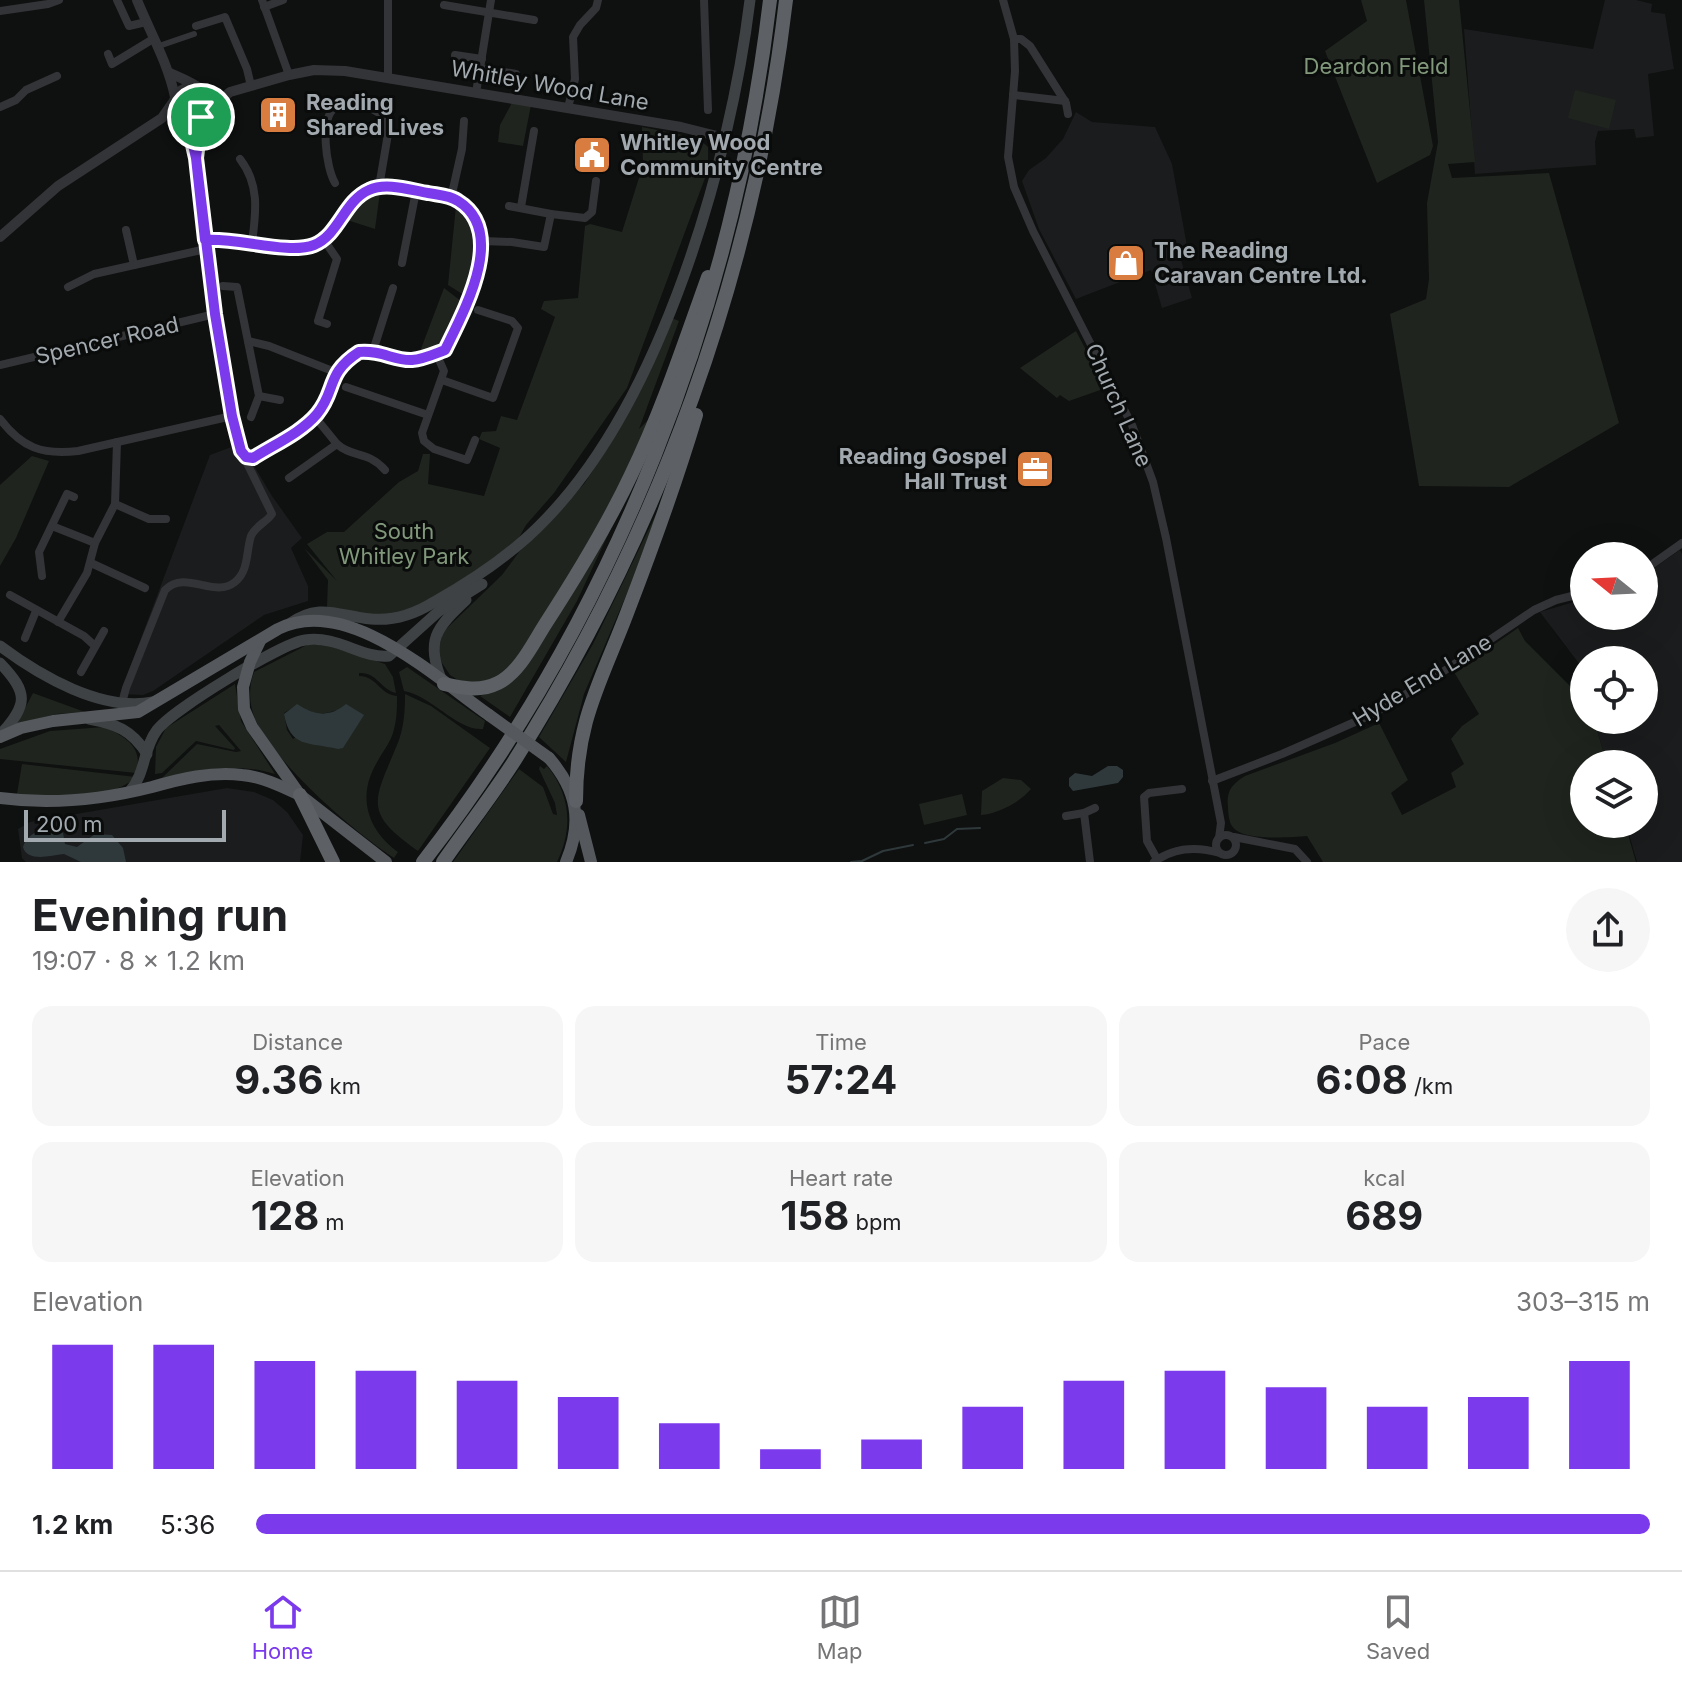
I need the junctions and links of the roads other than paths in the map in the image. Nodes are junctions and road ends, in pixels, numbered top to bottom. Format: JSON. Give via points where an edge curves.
{"nodes":[{"id":1,"x":5,"y":0,"type":"edge"},
{"id":2,"x":59,"y":0,"type":"edge"},
{"id":3,"x":117,"y":0,"type":"edge"},
{"id":4,"x":137,"y":0,"type":"edge"},
{"id":5,"x":283,"y":0,"type":"edge"},
{"id":6,"x":388,"y":0,"type":"edge"},
{"id":7,"x":491,"y":0,"type":"edge"},
{"id":8,"x":598,"y":0,"type":"edge"},
{"id":9,"x":704,"y":0,"type":"edge"},
{"id":10,"x":750,"y":0,"type":"edge"},
{"id":11,"x":770,"y":0,"type":"edge"},
{"id":12,"x":786,"y":0,"type":"edge"},
{"id":13,"x":1003,"y":0,"type":"edge"},
{"id":14,"x":263,"y":4,"type":"edge"},
{"id":15,"x":444,"y":5,"type":"dead end"},
{"id":16,"x":3,"y":11,"type":"edge"},
{"id":17,"x":488,"y":12,"type":"junction"},
{"id":18,"x":534,"y":20,"type":"dead end"},
{"id":19,"x":146,"y":22,"type":"junction"},
{"id":20,"x":195,"y":30,"type":"joint"},
{"id":21,"x":1014,"y":39,"type":"junction"},
{"id":22,"x":154,"y":43,"type":"junction"},
{"id":23,"x":108,"y":54,"type":"dead end"},
{"id":24,"x":455,"y":55,"type":"dead end"},
{"id":25,"x":481,"y":64,"type":"junction"},
{"id":26,"x":170,"y":73,"type":"junction"},
{"id":27,"x":516,"y":74,"type":"dead end"},
{"id":28,"x":289,"y":75,"type":"junction"},
{"id":29,"x":57,"y":76,"type":"dead end"},
{"id":30,"x":388,"y":78,"type":"junction"},
{"id":31,"x":251,"y":86,"type":"junction"},
{"id":32,"x":198,"y":87,"type":"junction"},
{"id":33,"x":230,"y":92,"type":"junction"},
{"id":34,"x":476,"y":93,"type":"junction"},
{"id":35,"x":1013,"y":95,"type":"junction"},
{"id":36,"x":175,"y":99,"type":"junction"},
{"id":37,"x":1065,"y":101,"type":"junction"},
{"id":38,"x":0,"y":107,"type":"edge"},
{"id":39,"x":568,"y":108,"type":"junction"},
{"id":40,"x":708,"y":110,"type":"dead end"},
{"id":41,"x":1068,"y":114,"type":"dead end"},
{"id":42,"x":203,"y":115,"type":"junction"},
{"id":43,"x":183,"y":117,"type":"junction"},
{"id":44,"x":162,"y":118,"type":"junction"},
{"id":45,"x":464,"y":121,"type":"dead end"},
{"id":46,"x":534,"y":131,"type":"dead end"},
{"id":47,"x":725,"y":138,"type":"junction"},
{"id":48,"x":196,"y":158,"type":"junction"},
{"id":49,"x":240,"y":159,"type":"dead end"},
{"id":50,"x":596,"y":181,"type":"dead end"},
{"id":51,"x":335,"y":183,"type":"dead end"},
{"id":52,"x":379,"y":187,"type":"junction"},
{"id":53,"x":416,"y":191,"type":"junction"},
{"id":54,"x":451,"y":198,"type":"junction"},
{"id":55,"x":737,"y":198,"type":"junction"},
{"id":56,"x":509,"y":206,"type":"dead end"},
{"id":57,"x":521,"y":207,"type":"junction"},
{"id":58,"x":551,"y":214,"type":"junction"},
{"id":59,"x":126,"y":230,"type":"dead end"},
{"id":60,"x":0,"y":237,"type":"edge"},
{"id":61,"x":324,"y":240,"type":"junction"},
{"id":62,"x":482,"y":241,"type":"junction"},
{"id":63,"x":252,"y":243,"type":"junction"},
{"id":64,"x":206,"y":245,"type":"junction"},
{"id":65,"x":402,"y":263,"type":"dead end"},
{"id":66,"x":134,"y":265,"type":"junction"},
{"id":67,"x":223,"y":286,"type":"dead end"},
{"id":68,"x":68,"y":287,"type":"dead end"},
{"id":69,"x":393,"y":288,"type":"dead end"},
{"id":70,"x":478,"y":310,"type":"dead end"},
{"id":71,"x":215,"y":314,"type":"junction"},
{"id":72,"x":327,"y":324,"type":"dead end"},
{"id":73,"x":248,"y":341,"type":"junction"},
{"id":74,"x":711,"y":349,"type":"junction"},
{"id":75,"x":373,"y":351,"type":"junction"},
{"id":76,"x":436,"y":353,"type":"junction"},
{"id":77,"x":0,"y":365,"type":"edge"},
{"id":78,"x":335,"y":372,"type":"junction"},
{"id":79,"x":442,"y":380,"type":"junction"},
{"id":80,"x":346,"y":387,"type":"dead end"},
{"id":81,"x":259,"y":396,"type":"junction"},
{"id":82,"x":280,"y":400,"type":"dead end"},
{"id":83,"x":428,"y":415,"type":"junction"},
{"id":84,"x":232,"y":416,"type":"junction"},
{"id":85,"x":251,"y":417,"type":"dead end"},
{"id":86,"x":315,"y":417,"type":"junction"},
{"id":87,"x":0,"y":419,"type":"edge"},
{"id":88,"x":475,"y":440,"type":"dead end"},
{"id":89,"x":117,"y":442,"type":"junction"},
{"id":90,"x":337,"y":444,"type":"junction"},
{"id":91,"x":246,"y":457,"type":"junction"},
{"id":92,"x":385,"y":470,"type":"dead end"},
{"id":93,"x":289,"y":478,"type":"dead end"},
{"id":94,"x":74,"y":497,"type":"dead end"},
{"id":95,"x":115,"y":504,"type":"junction"},
{"id":96,"x":166,"y":519,"type":"dead end"},
{"id":97,"x":52,"y":526,"type":"junction"},
{"id":98,"x":95,"y":543,"type":"junction"},
{"id":99,"x":1682,"y":543,"type":"edge"},
{"id":100,"x":519,"y":545,"type":"junction"},
{"id":101,"x":1658,"y":560,"type":"edge"},
{"id":102,"x":91,"y":563,"type":"junction"},
{"id":103,"x":42,"y":576,"type":"dead end"},
{"id":104,"x":482,"y":584,"type":"junction"},
{"id":105,"x":145,"y":588,"type":"dead end"},
{"id":106,"x":10,"y":595,"type":"dead end"},
{"id":107,"x":1570,"y":596,"type":"edge"},
{"id":108,"x":36,"y":611,"type":"junction"},
{"id":109,"x":58,"y":622,"type":"junction"},
{"id":110,"x":289,"y":624,"type":"junction"},
{"id":111,"x":104,"y":631,"type":"dead end"},
{"id":112,"x":25,"y":638,"type":"dead end"},
{"id":113,"x":262,"y":639,"type":"junction"},
{"id":114,"x":0,"y":646,"type":"edge"},
{"id":115,"x":95,"y":646,"type":"junction"},
{"id":116,"x":392,"y":654,"type":"junction"},
{"id":117,"x":0,"y":663,"type":"edge"},
{"id":118,"x":247,"y":669,"type":"junction"},
{"id":119,"x":81,"y":672,"type":"dead end"},
{"id":120,"x":443,"y":683,"type":"junction"},
{"id":121,"x":161,"y":701,"type":"junction"},
{"id":122,"x":122,"y":703,"type":"junction"},
{"id":123,"x":87,"y":718,"type":"junction"},
{"id":124,"x":0,"y":736,"type":"edge"},
{"id":125,"x":147,"y":754,"type":"junction"},
{"id":126,"x":1212,"y":781,"type":"junction"},
{"id":127,"x":1182,"y":789,"type":"dead end"},
{"id":128,"x":130,"y":791,"type":"junction"},
{"id":129,"x":1170,"y":791,"type":"junction"},
{"id":130,"x":300,"y":795,"type":"junction"},
{"id":131,"x":1,"y":797,"type":"edge"},
{"id":132,"x":576,"y":801,"type":"junction"},
{"id":133,"x":1171,"y":802,"type":"dead end"},
{"id":134,"x":1095,"y":808,"type":"dead end"},
{"id":135,"x":1084,"y":813,"type":"junction"},
{"id":136,"x":1066,"y":816,"type":"dead end"},
{"id":137,"x":1221,"y":823,"type":"junction"},
{"id":138,"x":1218,"y":840,"type":"junction"},
{"id":139,"x":1234,"y":842,"type":"junction"},
{"id":140,"x":1205,"y":849,"type":"junction"},
{"id":141,"x":1225,"y":858,"type":"edge"},
{"id":142,"x":1155,"y":861,"type":"edge"},
{"id":143,"x":333,"y":862,"type":"edge"},
{"id":144,"x":385,"y":862,"type":"edge"},
{"id":145,"x":423,"y":862,"type":"edge"},
{"id":146,"x":443,"y":862,"type":"edge"},
{"id":147,"x":566,"y":862,"type":"edge"},
{"id":148,"x":591,"y":862,"type":"edge"},
{"id":149,"x":1090,"y":862,"type":"edge"},
{"id":150,"x":1307,"y":862,"type":"edge"}],
"edges":[{"from":1,"to":16,"type":"street"},
{"from":2,"to":16,"type":"street"},
{"from":3,"to":19,"type":"street","via":[[129,26]]},
{"from":4,"to":19,"type":"street"},
{"from":5,"to":14,"type":"street"},
{"from":6,"to":30,"type":"street"},
{"from":7,"to":17,"type":"street"},
{"from":8,"to":39,"type":"street","via":[[573,37],[575,79]]},
{"from":9,"to":40,"type":"street"},
{"from":10,"to":47,"type":"main road"},
{"from":11,"to":55,"type":"highway"},
{"from":12,"to":74,"type":"highway","via":[[754,194]]},
{"from":13,"to":21,"type":"street","name":"Church Lane"},
{"from":14,"to":28,"type":"street"},
{"from":15,"to":17,"type":"street"},
{"from":17,"to":18,"type":"street"},
{"from":17,"to":25,"type":"street"},
{"from":19,"to":22,"type":"street"},
{"from":20,"to":22,"type":"street"},
{"from":20,"to":31,"type":"street","via":[[225,17]]},
{"from":21,"to":35,"type":"street","name":"Church Lane"},
{"from":21,"to":37,"type":"street","via":[[1030,46]]},
{"from":22,"to":23,"type":"street","via":[[112,64]]},
{"from":22,"to":26,"type":"street"},
{"from":24,"to":25,"type":"street"},
{"from":25,"to":27,"type":"street"},
{"from":25,"to":34,"type":"street"},
{"from":26,"to":32,"type":"street"},
{"from":26,"to":36,"type":"street"},
{"from":28,"to":30,"type":"street","name":"Whitley Wood Lane","via":[[314,70]]},
{"from":28,"to":31,"type":"street","name":"Whitley Wood Lane"},
{"from":29,"to":38,"type":"street"},
{"from":30,"to":34,"type":"street","name":"Whitley Wood Lane"},
{"from":31,"to":33,"type":"street","name":"Whitley Wood Lane"},
{"from":32,"to":33,"type":"street","name":"Whitley Wood Lane"},
{"from":32,"to":36,"type":"street","via":[[186,87]]},
{"from":32,"to":42,"type":"street","via":[[209,103]]},
{"from":33,"to":42,"type":"street","name":"Whitley Wood Lane"},
{"from":34,"to":39,"type":"street","name":"Whitley Wood Lane"},
{"from":35,"to":37,"type":"street"},
{"from":35,"to":126,"type":"street","name":"Church Lane","via":[[1008,159],[1015,191],[1132,425],[1158,500]]},
{"from":36,"to":43,"type":"street"},
{"from":36,"to":44,"type":"street"},
{"from":37,"to":41,"type":"street"},
{"from":39,"to":47,"type":"street","name":"Whitley Wood Lane"},
{"from":42,"to":43,"type":"street"},
{"from":42,"to":48,"type":"street"},
{"from":43,"to":44,"type":"street"},
{"from":43,"to":48,"type":"street"},
{"from":44,"to":60,"type":"street","via":[[58,186]]},
{"from":45,"to":54,"type":"street"},
{"from":46,"to":57,"type":"street"},
{"from":47,"to":100,"type":"main road","via":[[685,267],[639,380],[589,468]]},
{"from":48,"to":64,"type":"street"},
{"from":49,"to":63,"type":"street","via":[[255,186]]},
{"from":50,"to":58,"type":"street","via":[[592,212],[585,218]]},
{"from":51,"to":52,"type":"street","via":[[326,158],[328,117],[344,104],[376,108],[387,120]]},
{"from":52,"to":53,"type":"street"},
{"from":52,"to":61,"type":"street","via":[[359,195]]},
{"from":53,"to":54,"type":"street"},
{"from":53,"to":65,"type":"street"},
{"from":54,"to":62,"type":"street","via":[[473,216]]},
{"from":55,"to":120,"type":"highway","via":[[636,464],[570,587],[507,678],[480,689]]},
{"from":55,"to":145,"type":"highway","via":[[697,343],[626,523],[529,706]]},
{"from":56,"to":57,"type":"street"},
{"from":57,"to":58,"type":"street"},
{"from":58,"to":62,"type":"street","via":[[544,247]]},
{"from":59,"to":66,"type":"street"},
{"from":61,"to":63,"type":"street","via":[[299,248]]},
{"from":61,"to":72,"type":"street","via":[[337,259],[318,321]]},
{"from":62,"to":76,"type":"street","via":[[456,327],[445,350]]},
{"from":63,"to":64,"type":"street","via":[[220,239]]},
{"from":64,"to":66,"type":"street"},
{"from":64,"to":71,"type":"street"},
{"from":66,"to":68,"type":"street","via":[[94,274]]},
{"from":67,"to":73,"type":"street","via":[[237,287]]},
{"from":69,"to":75,"type":"street"},
{"from":70,"to":79,"type":"street","via":[[518,328],[493,398]]},
{"from":71,"to":77,"type":"street","name":"Spencer Road"},
{"from":71,"to":84,"type":"street"},
{"from":73,"to":78,"type":"street"},
{"from":73,"to":81,"type":"street"},
{"from":74,"to":132,"type":"highway","via":[[665,508],[586,716]]},
{"from":74,"to":146,"type":"highway","via":[[604,602],[533,729]]},
{"from":75,"to":76,"type":"street","via":[[414,360]]},
{"from":75,"to":78,"type":"street","via":[[359,352]]},
{"from":76,"to":79,"type":"street"},
{"from":78,"to":86,"type":"street"},
{"from":79,"to":83,"type":"street"},
{"from":80,"to":83,"type":"street"},
{"from":81,"to":82,"type":"street"},
{"from":81,"to":85,"type":"street"},
{"from":83,"to":88,"type":"street","via":[[422,433],[434,449],[467,460]]},
{"from":84,"to":89,"type":"street"},
{"from":84,"to":91,"type":"street"},
{"from":86,"to":90,"type":"street"},
{"from":86,"to":91,"type":"street","via":[[253,458]]},
{"from":87,"to":89,"type":"street","via":[[11,434],[55,454]]},
{"from":89,"to":95,"type":"street"},
{"from":90,"to":92,"type":"street","via":[[375,458]]},
{"from":90,"to":93,"type":"street"},
{"from":91,"to":122,"type":"street","via":[[272,514],[253,532],[243,575],[224,587],[183,581],[165,590]]},
{"from":94,"to":97,"type":"street","via":[[67,494]]},
{"from":95,"to":96,"type":"street","via":[[149,519]]},
{"from":95,"to":98,"type":"street"},
{"from":97,"to":98,"type":"street"},
{"from":97,"to":103,"type":"street","via":[[39,552]]},
{"from":98,"to":102,"type":"street"},
{"from":99,"to":101,"type":"street"},
{"from":100,"to":104,"type":"main road"},
{"from":100,"to":110,"type":"main road","via":[[408,614],[376,619],[311,612]]},
{"from":102,"to":105,"type":"street"},
{"from":102,"to":109,"type":"street"},
{"from":104,"to":116,"type":"main road","via":[[439,611]]},
{"from":104,"to":120,"type":"main road","via":[[436,634],[433,653]]},
{"from":106,"to":108,"type":"street"},
{"from":107,"to":126,"type":"street","name":"Hyde End Lane","via":[[1534,610],[1373,714]]},
{"from":108,"to":109,"type":"street"},
{"from":108,"to":112,"type":"street"},
{"from":109,"to":115,"type":"street"},
{"from":110,"to":113,"type":"highway"},
{"from":110,"to":116,"type":"highway","via":[[339,623],[363,631]]},
{"from":111,"to":115,"type":"street"},
{"from":113,"to":118,"type":"highway"},
{"from":113,"to":121,"type":"highway"},
{"from":114,"to":122,"type":"main road","via":[[43,675]]},
{"from":115,"to":119,"type":"street"},
{"from":116,"to":118,"type":"main road","via":[[373,656],[338,642],[305,640]]},
{"from":116,"to":120,"type":"highway"},
{"from":117,"to":124,"type":"main road","via":[[19,684],[22,701],[16,719]]},
{"from":118,"to":125,"type":"main road","via":[[167,719]]},
{"from":118,"to":130,"type":"highway","via":[[243,692],[248,721]]},
{"from":120,"to":132,"type":"highway","bridge":true,"via":[[549,758]]},
{"from":121,"to":122,"type":"main road"},
{"from":121,"to":123,"type":"highway","via":[[134,714]]},
{"from":123,"to":124,"type":"highway","via":[[42,723]]},
{"from":123,"to":125,"type":"main road","via":[[128,730]]},
{"from":125,"to":128,"type":"main road"},
{"from":126,"to":137,"type":"street","name":"Church Lane"},
{"from":127,"to":129,"type":"street"},
{"from":128,"to":130,"type":"highway","via":[[230,774],[263,779]]},
{"from":128,"to":131,"type":"highway","via":[[55,803]]},
{"from":129,"to":133,"type":"street"},
{"from":129,"to":142,"type":"street","via":[[1144,797],[1147,841]]},
{"from":130,"to":143,"type":"highway"},
{"from":130,"to":144,"type":"highway"},
{"from":132,"to":147,"type":"highway"},
{"from":132,"to":148,"type":"highway"},
{"from":134,"to":135,"type":"street"},
{"from":135,"to":136,"type":"street"},
{"from":135,"to":149,"type":"street"},
{"from":137,"to":138,"type":"street","name":"Church Lane"},
{"from":137,"to":139,"type":"street","name":"Church Lane"},
{"from":138,"to":139,"type":"street"},
{"from":138,"to":140,"type":"street"},
{"from":138,"to":141,"type":"street"},
{"from":139,"to":141,"type":"street"},
{"from":139,"to":150,"type":"street","via":[[1295,849]]},
{"from":140,"to":141,"type":"street"},
{"from":140,"to":142,"type":"street","via":[[1172,850]]}]}
